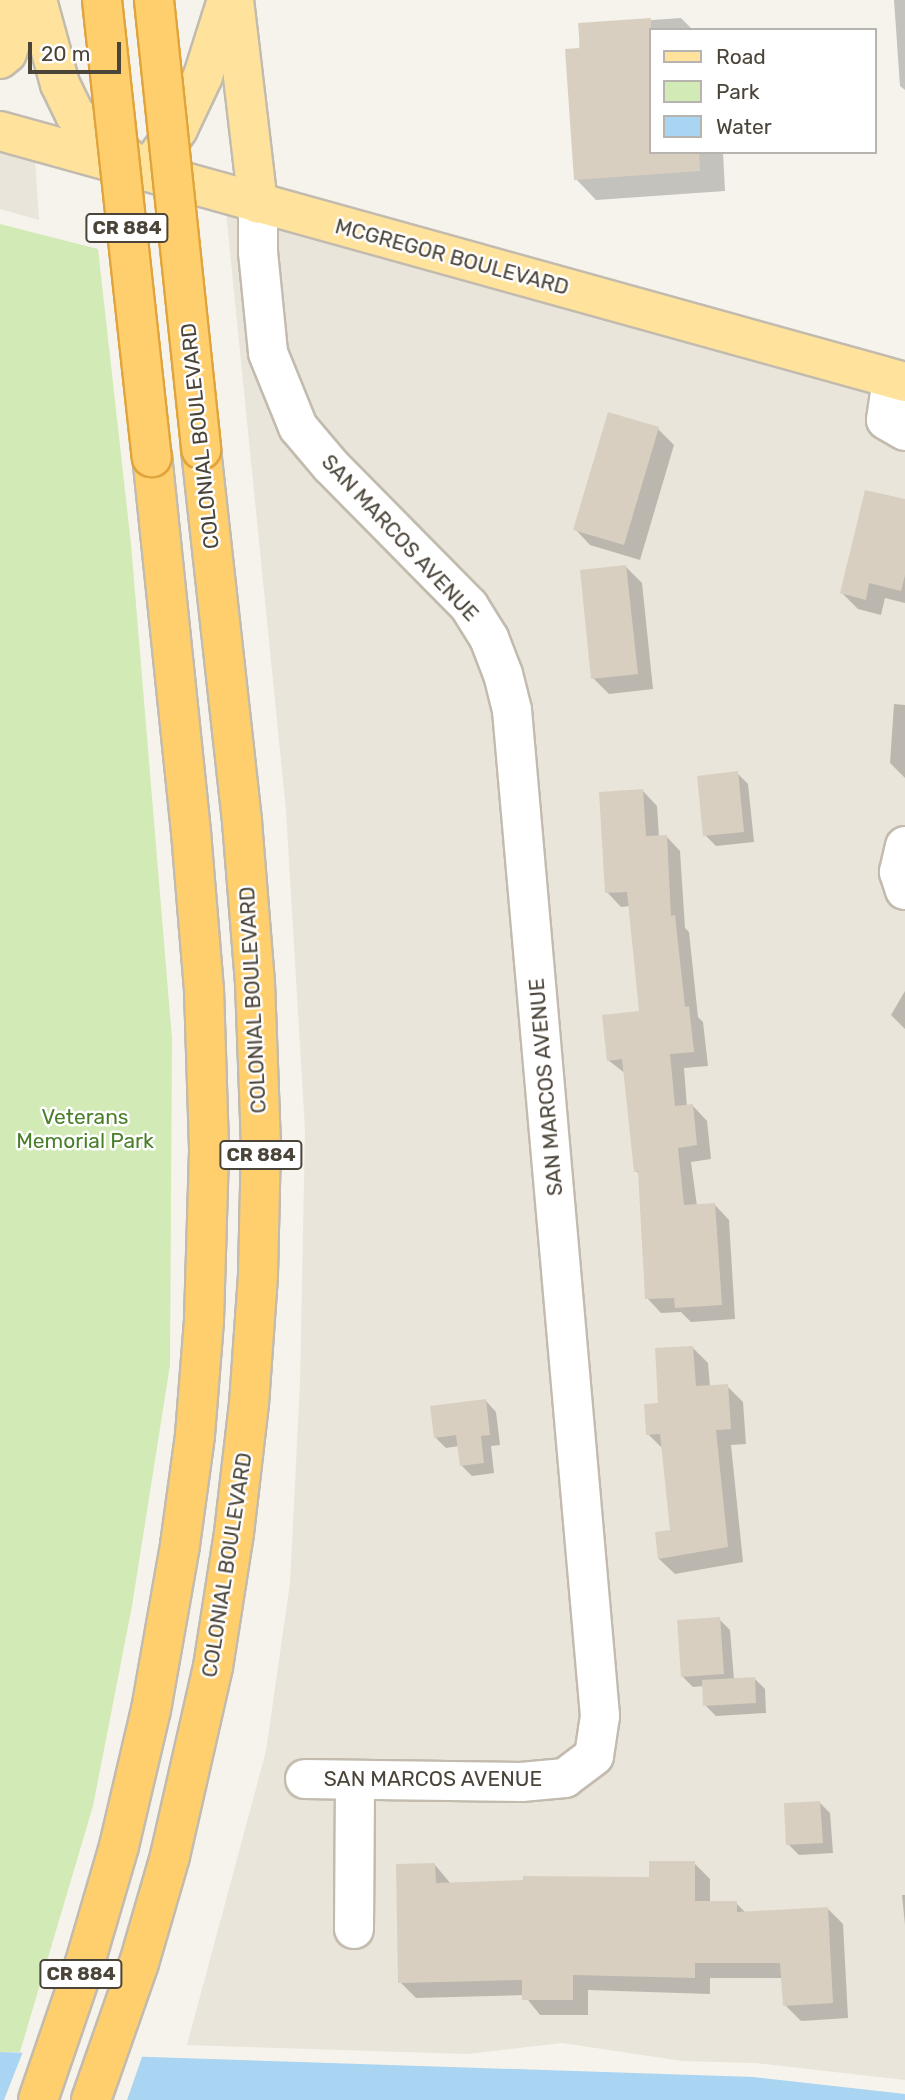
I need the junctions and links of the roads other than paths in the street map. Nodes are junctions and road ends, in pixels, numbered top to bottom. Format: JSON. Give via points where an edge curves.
{"nodes":[{"id":1,"x":19,"y":0,"type":"edge"},
{"id":2,"x":37,"y":0,"type":"edge"},
{"id":3,"x":103,"y":0,"type":"edge"},
{"id":4,"x":154,"y":0,"type":"edge"},
{"id":5,"x":227,"y":0,"type":"edge"},
{"id":6,"x":234,"y":0,"type":"edge"},
{"id":7,"x":0,"y":59,"type":"edge"},
{"id":8,"x":0,"y":131,"type":"edge"},
{"id":9,"x":145,"y":172,"type":"junction"},
{"id":10,"x":258,"y":204,"type":"junction"},
{"id":11,"x":899,"y":381,"type":"edge"},
{"id":12,"x":905,"y":431,"type":"edge"},
{"id":13,"x":905,"y":846,"type":"edge"},
{"id":14,"x":905,"y":890,"type":"edge"},
{"id":15,"x":305,"y":1779,"type":"dead end"},
{"id":16,"x":355,"y":1781,"type":"junction"},
{"id":17,"x":354,"y":1929,"type":"dead end"},
{"id":18,"x":38,"y":2100,"type":"edge"},
{"id":19,"x":91,"y":2100,"type":"edge"}],
"edges":[{"from":1,"to":7,"type":"main road","via":[[7,53]]},
{"from":2,"to":9,"type":"main road","via":[[60,84],[75,115]]},
{"from":3,"to":18,"type":"highway","number":"CR 884","bridge":true,"via":[[204,989],[209,1148],[204,1320],[184,1518],[152,1710],[84,1966]]},
{"from":4,"to":19,"type":"highway","name":"COLONIAL BOULEVARD","number":"CR 884","bridge":true,"via":[[242,821],[255,983],[261,1146],[258,1275],[249,1404],[213,1667],[170,1856]]},
{"from":5,"to":9,"type":"main road","via":[[203,76],[178,129]]},
{"from":6,"to":10,"type":"main road"},
{"from":8,"to":9,"type":"main road","name":"MCGREGOR BOULEVARD"},
{"from":9,"to":10,"type":"main road","name":"MCGREGOR BOULEVARD"},
{"from":10,"to":11,"type":"main road","name":"MCGREGOR BOULEVARD"},
{"from":10,"to":16,"type":"street","name":"SAN MARCOS AVENUE","via":[[268,354],[298,427],[469,606],[489,638],[512,710],[600,1716],[594,1756],[565,1778]]},
{"from":11,"to":12,"type":"street","via":[[886,420]]},
{"from":13,"to":14,"type":"street","via":[[899,872]]},
{"from":15,"to":16,"type":"street","name":"SAN MARCOS AVENUE"},
{"from":16,"to":17,"type":"street"}]}
